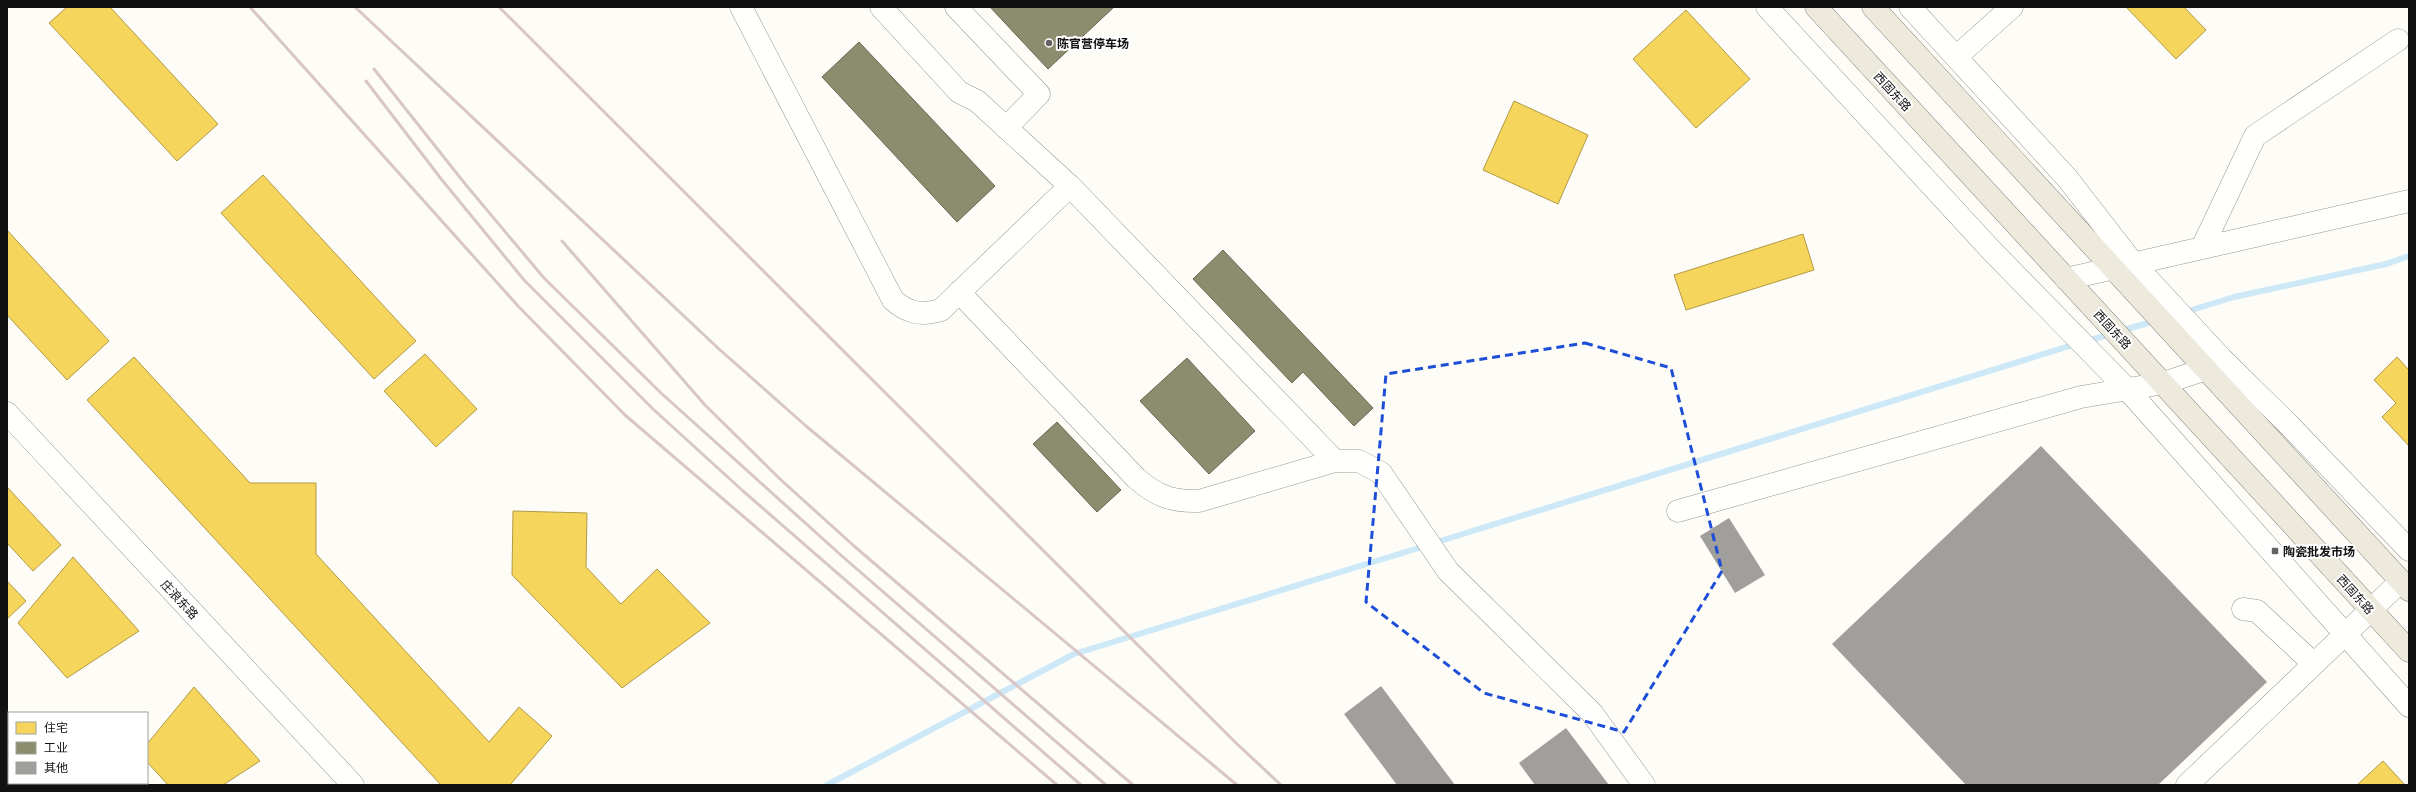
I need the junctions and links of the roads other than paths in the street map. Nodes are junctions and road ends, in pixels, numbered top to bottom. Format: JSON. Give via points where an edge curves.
{"nodes":[{"id":1,"x":741,"y":7,"type":"edge"},
{"id":2,"x":881,"y":7,"type":"edge"},
{"id":3,"x":956,"y":7,"type":"edge"},
{"id":4,"x":1767,"y":7,"type":"edge"},
{"id":5,"x":1816,"y":7,"type":"edge"},
{"id":6,"x":1873,"y":7,"type":"edge"},
{"id":7,"x":1910,"y":7,"type":"edge"},
{"id":8,"x":2012,"y":7,"type":"edge"},
{"id":9,"x":2398,"y":40,"type":"dead end"},
{"id":10,"x":1956,"y":57,"type":"junction"},
{"id":11,"x":1006,"y":128,"type":"junction"},
{"id":12,"x":1070,"y":186,"type":"junction"},
{"id":13,"x":2409,"y":201,"type":"edge"},
{"id":14,"x":2202,"y":248,"type":"junction"},
{"id":15,"x":2112,"y":268,"type":"junction"},
{"id":16,"x":2140,"y":271,"type":"junction"},
{"id":17,"x":2066,"y":279,"type":"junction"},
{"id":18,"x":959,"y":292,"type":"junction"},
{"id":19,"x":2200,"y":349,"type":"junction"},
{"id":20,"x":2206,"y":370,"type":"junction"},
{"id":21,"x":2122,"y":383,"type":"junction"},
{"id":22,"x":2164,"y":383,"type":"junction"},
{"id":23,"x":7,"y":413,"type":"edge"},
{"id":24,"x":1335,"y":461,"type":"junction"},
{"id":25,"x":1678,"y":511,"type":"dead end"},
{"id":26,"x":2409,"y":550,"type":"edge"},
{"id":27,"x":2405,"y":586,"type":"edge"},
{"id":28,"x":2243,"y":609,"type":"dead end"},
{"id":29,"x":2371,"y":610,"type":"junction"},
{"id":30,"x":2344,"y":635,"type":"junction"},
{"id":31,"x":2409,"y":651,"type":"edge"},
{"id":32,"x":2314,"y":664,"type":"junction"},
{"id":33,"x":2409,"y":706,"type":"edge"},
{"id":34,"x":353,"y":785,"type":"edge"},
{"id":35,"x":1644,"y":785,"type":"edge"},
{"id":36,"x":2187,"y":785,"type":"edge"}],
"edges":[{"from":1,"to":18,"type":"street","via":[[893,300],[902,308],[928,314],[941,310]]},
{"from":2,"to":11,"type":"street","via":[[959,92],[977,101]]},
{"from":3,"to":11,"type":"street","via":[[1039,94]]},
{"from":4,"to":21,"type":"street","via":[[1991,250]]},
{"from":5,"to":17,"type":"main road","name":"西固东路"},
{"from":6,"to":15,"type":"main road"},
{"from":7,"to":10,"type":"street"},
{"from":8,"to":10,"type":"street"},
{"from":9,"to":14,"type":"street","via":[[2255,136]]},
{"from":10,"to":16,"type":"street","via":[[2067,178]]},
{"from":11,"to":12,"type":"street"},
{"from":12,"to":18,"type":"street"},
{"from":12,"to":24,"type":"street"},
{"from":13,"to":14,"type":"street"},
{"from":14,"to":16,"type":"street"},
{"from":15,"to":16,"type":"street"},
{"from":15,"to":17,"type":"street"},
{"from":15,"to":19,"type":"main road","via":[[2126,286]]},
{"from":16,"to":19,"type":"street"},
{"from":17,"to":22,"type":"main road","name":"西固东路"},
{"from":18,"to":24,"type":"street","via":[[1136,478],[1149,490],[1164,498],[1182,502],[1199,501]]},
{"from":19,"to":20,"type":"main road"},
{"from":19,"to":26,"type":"street","via":[[2290,426]]},
{"from":20,"to":22,"type":"street"},
{"from":20,"to":27,"type":"main road"},
{"from":21,"to":22,"type":"street"},
{"from":21,"to":25,"type":"street","via":[[2081,397]]},
{"from":21,"to":30,"type":"street"},
{"from":22,"to":29,"type":"main road","name":"西固东路"},
{"from":23,"to":34,"type":"street","name":"庄浪东路"},
{"from":24,"to":35,"type":"street","via":[[1359,461],[1381,473],[1448,571],[1592,713]]},
{"from":27,"to":29,"type":"street"},
{"from":28,"to":32,"type":"street","via":[[2257,611]]},
{"from":29,"to":30,"type":"street"},
{"from":29,"to":31,"type":"main road","name":"西固东路"},
{"from":30,"to":32,"type":"street"},
{"from":30,"to":33,"type":"street"},
{"from":32,"to":36,"type":"street"}]}
